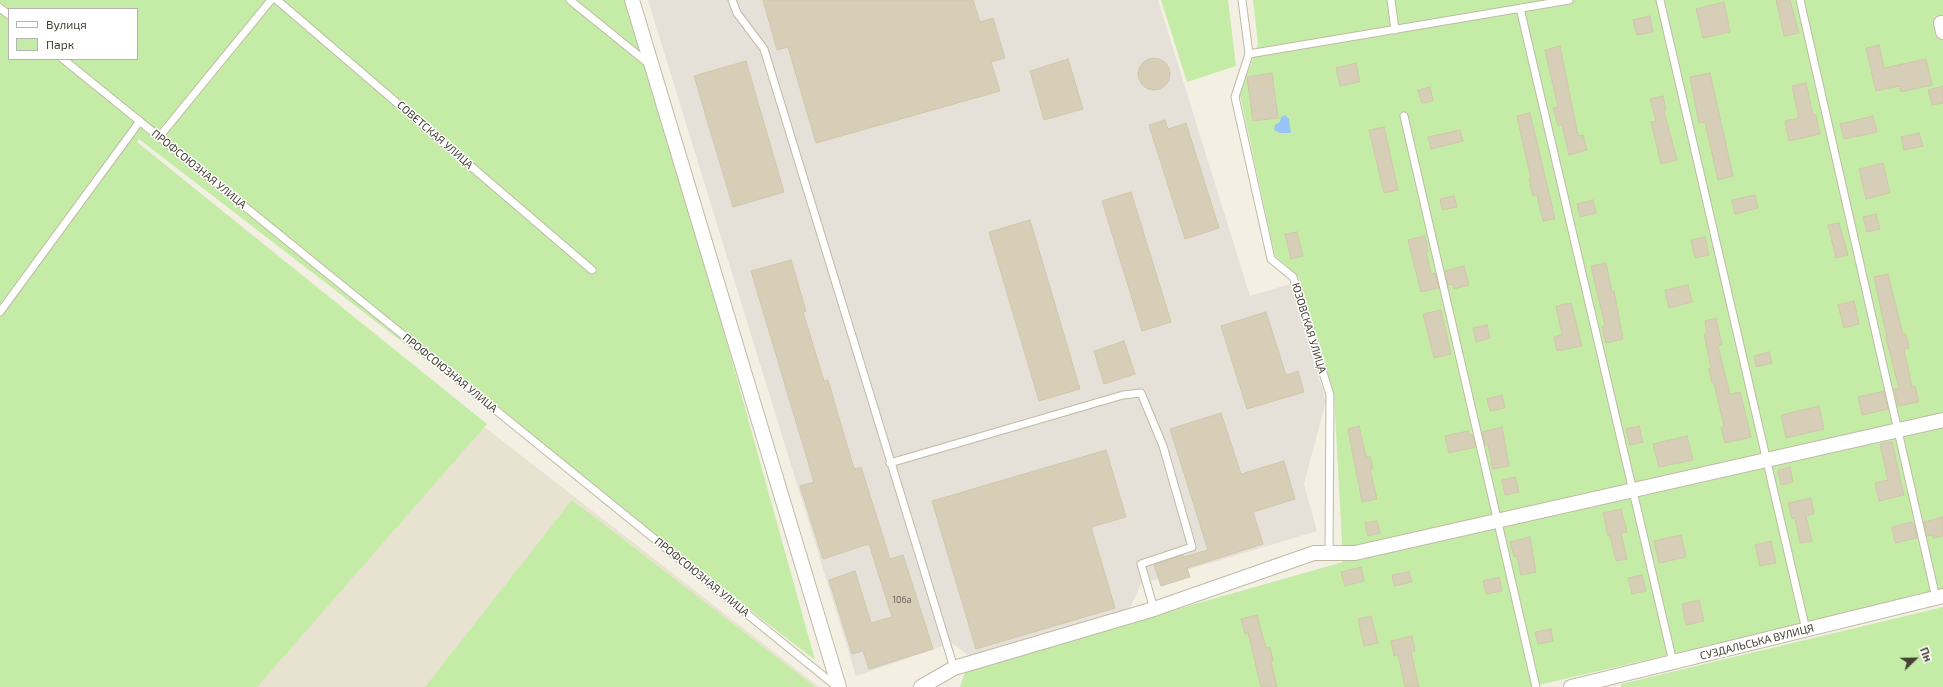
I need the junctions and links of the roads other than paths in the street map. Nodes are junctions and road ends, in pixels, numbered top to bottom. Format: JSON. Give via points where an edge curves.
{"nodes":[{"id":1,"x":271,"y":0,"type":"edge"},
{"id":2,"x":277,"y":0,"type":"edge"},
{"id":3,"x":570,"y":0,"type":"edge"},
{"id":4,"x":632,"y":0,"type":"edge"},
{"id":5,"x":732,"y":0,"type":"edge"},
{"id":6,"x":1242,"y":0,"type":"edge"},
{"id":7,"x":1392,"y":0,"type":"edge"},
{"id":8,"x":1569,"y":0,"type":"edge"},
{"id":9,"x":1660,"y":0,"type":"edge"},
{"id":10,"x":1800,"y":0,"type":"edge"},
{"id":11,"x":1540,"y":2,"type":"edge"},
{"id":12,"x":0,"y":8,"type":"edge"},
{"id":13,"x":1520,"y":8,"type":"junction"},
{"id":14,"x":8,"y":14,"type":"edge"},
{"id":15,"x":1395,"y":30,"type":"junction"},
{"id":16,"x":1249,"y":54,"type":"junction"},
{"id":17,"x":64,"y":60,"type":"edge"},
{"id":18,"x":653,"y":67,"type":"junction"},
{"id":19,"x":1404,"y":116,"type":"dead end"},
{"id":20,"x":140,"y":121,"type":"junction"},
{"id":21,"x":159,"y":137,"type":"junction"},
{"id":22,"x":592,"y":270,"type":"dead end"},
{"id":23,"x":0,"y":312,"type":"edge"},
{"id":24,"x":1943,"y":420,"type":"edge"},
{"id":25,"x":1897,"y":431,"type":"junction"},
{"id":26,"x":1767,"y":460,"type":"junction"},
{"id":27,"x":890,"y":463,"type":"junction"},
{"id":28,"x":1633,"y":491,"type":"junction"},
{"id":29,"x":1499,"y":521,"type":"junction"},
{"id":30,"x":1329,"y":552,"type":"junction"},
{"id":31,"x":1939,"y":597,"type":"edge"},
{"id":32,"x":1154,"y":609,"type":"junction"},
{"id":33,"x":1806,"y":630,"type":"junction"},
{"id":34,"x":1673,"y":662,"type":"junction"},
{"id":35,"x":954,"y":668,"type":"junction"},
{"id":36,"x":1612,"y":682,"type":"edge"},
{"id":37,"x":838,"y":687,"type":"edge"},
{"id":38,"x":921,"y":687,"type":"edge"},
{"id":39,"x":1536,"y":687,"type":"edge"},
{"id":40,"x":1571,"y":687,"type":"edge"}],
"edges":[{"from":1,"to":21,"type":"lane"},
{"from":2,"to":22,"type":"lane","name":"СОВЕТСКАЯ УЛИЦА"},
{"from":3,"to":18,"type":"lane"},
{"from":4,"to":18,"type":"street"},
{"from":5,"to":27,"type":"lane","via":[[736,13],[764,49]]},
{"from":6,"to":16,"type":"lane","name":"ЮЗОВСКАЯ УЛИЦА"},
{"from":7,"to":15,"type":"lane"},
{"from":8,"to":11,"type":"lane"},
{"from":9,"to":26,"type":"lane"},
{"from":10,"to":25,"type":"lane"},
{"from":11,"to":13,"type":"lane"},
{"from":12,"to":14,"type":"lane"},
{"from":13,"to":15,"type":"lane"},
{"from":13,"to":28,"type":"lane"},
{"from":15,"to":16,"type":"lane"},
{"from":16,"to":30,"type":"lane","name":"ЮЗОВСКАЯ УЛИЦА","via":[[1235,97],[1271,259],[1293,277],[1330,395]]},
{"from":17,"to":20,"type":"lane","name":"ПРОФСОЮЗНАЯ УЛИЦА"},
{"from":18,"to":37,"type":"street"},
{"from":19,"to":29,"type":"lane"},
{"from":20,"to":21,"type":"lane","name":"ПРОФСОЮЗНАЯ УЛИЦА"},
{"from":20,"to":23,"type":"lane"},
{"from":21,"to":37,"type":"lane","name":"ПРОФСОЮЗНАЯ УЛИЦА"},
{"from":24,"to":25,"type":"street"},
{"from":25,"to":26,"type":"street"},
{"from":25,"to":31,"type":"lane"},
{"from":26,"to":28,"type":"street"},
{"from":26,"to":33,"type":"lane"},
{"from":27,"to":32,"type":"lane","via":[[1123,395],[1141,393],[1163,446],[1192,547],[1141,564]]},
{"from":27,"to":35,"type":"lane"},
{"from":28,"to":29,"type":"street"},
{"from":28,"to":34,"type":"lane"},
{"from":29,"to":30,"type":"street","via":[[1355,553]]},
{"from":29,"to":39,"type":"lane"},
{"from":30,"to":32,"type":"street","via":[[1314,553]]},
{"from":31,"to":33,"type":"street","name":"СУЗДАЛЬСЬКА ВУЛИЦЯ"},
{"from":32,"to":35,"type":"street"},
{"from":33,"to":34,"type":"street","name":"СУЗДАЛЬСЬКА ВУЛИЦЯ"},
{"from":34,"to":36,"type":"street","name":"СУЗДАЛЬСЬКА ВУЛИЦЯ"},
{"from":35,"to":38,"type":"street"},
{"from":36,"to":40,"type":"street","name":"СУЗДАЛЬСЬКА ВУЛИЦЯ"}]}
